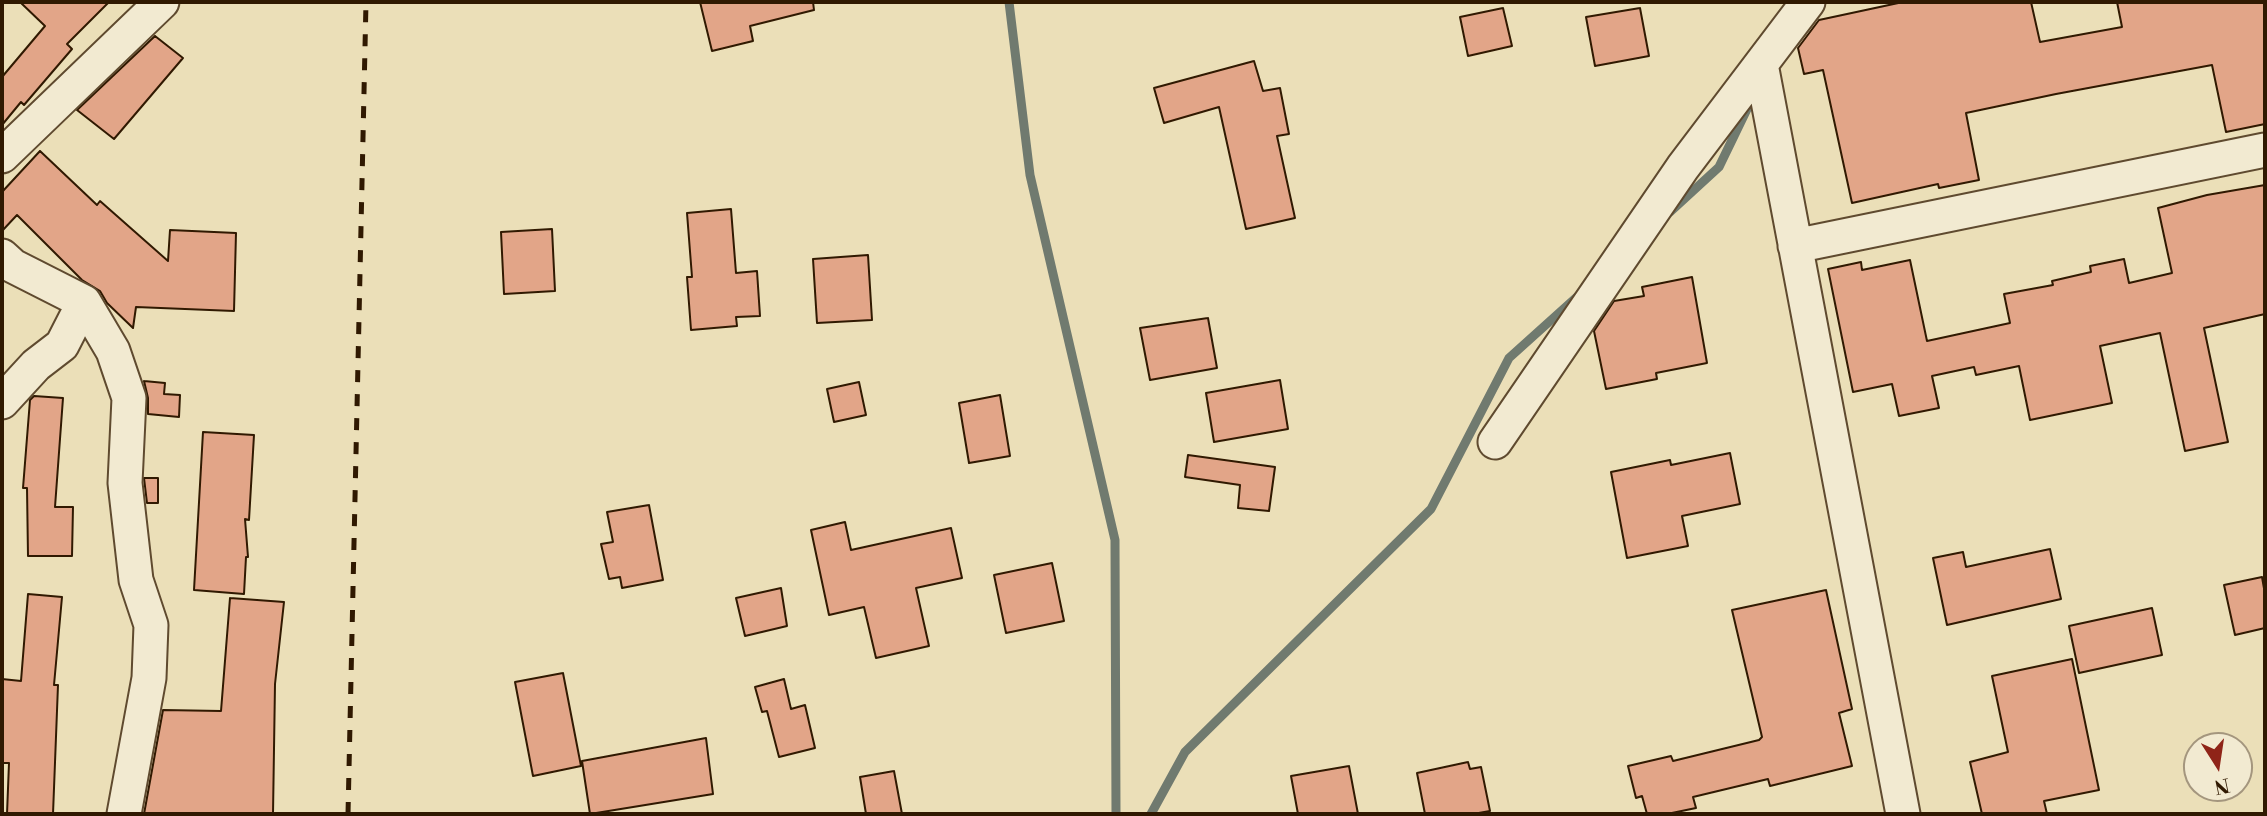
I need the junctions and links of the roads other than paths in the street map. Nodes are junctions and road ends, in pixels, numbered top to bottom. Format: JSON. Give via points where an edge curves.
{"nodes":[{"id":1,"x":162,"y":2,"type":"edge"},
{"id":2,"x":1808,"y":2,"type":"edge"},
{"id":3,"x":1761,"y":64,"type":"junction"},
{"id":4,"x":2265,"y":150,"type":"edge"},
{"id":5,"x":2,"y":156,"type":"edge"},
{"id":6,"x":1795,"y":246,"type":"junction"},
{"id":7,"x":2,"y":256,"type":"edge"},
{"id":8,"x":84,"y":302,"type":"junction"},
{"id":9,"x":2,"y":402,"type":"edge"},
{"id":10,"x":1495,"y":442,"type":"dead end"},
{"id":11,"x":124,"y":814,"type":"edge"},
{"id":12,"x":1903,"y":814,"type":"edge"}],
"edges":[{"from":1,"to":5,"type":"street"},
{"from":2,"to":3,"type":"street"},
{"from":3,"to":6,"type":"street"},
{"from":3,"to":10,"type":"street","via":[[1676,177]]},
{"from":4,"to":6,"type":"street"},
{"from":6,"to":12,"type":"street"},
{"from":7,"to":8,"type":"street"},
{"from":8,"to":9,"type":"street","via":[[62,345]]},
{"from":8,"to":11,"type":"street","via":[[113,351],[129,398],[125,483],[136,580],[151,625],[149,678]]}]}
